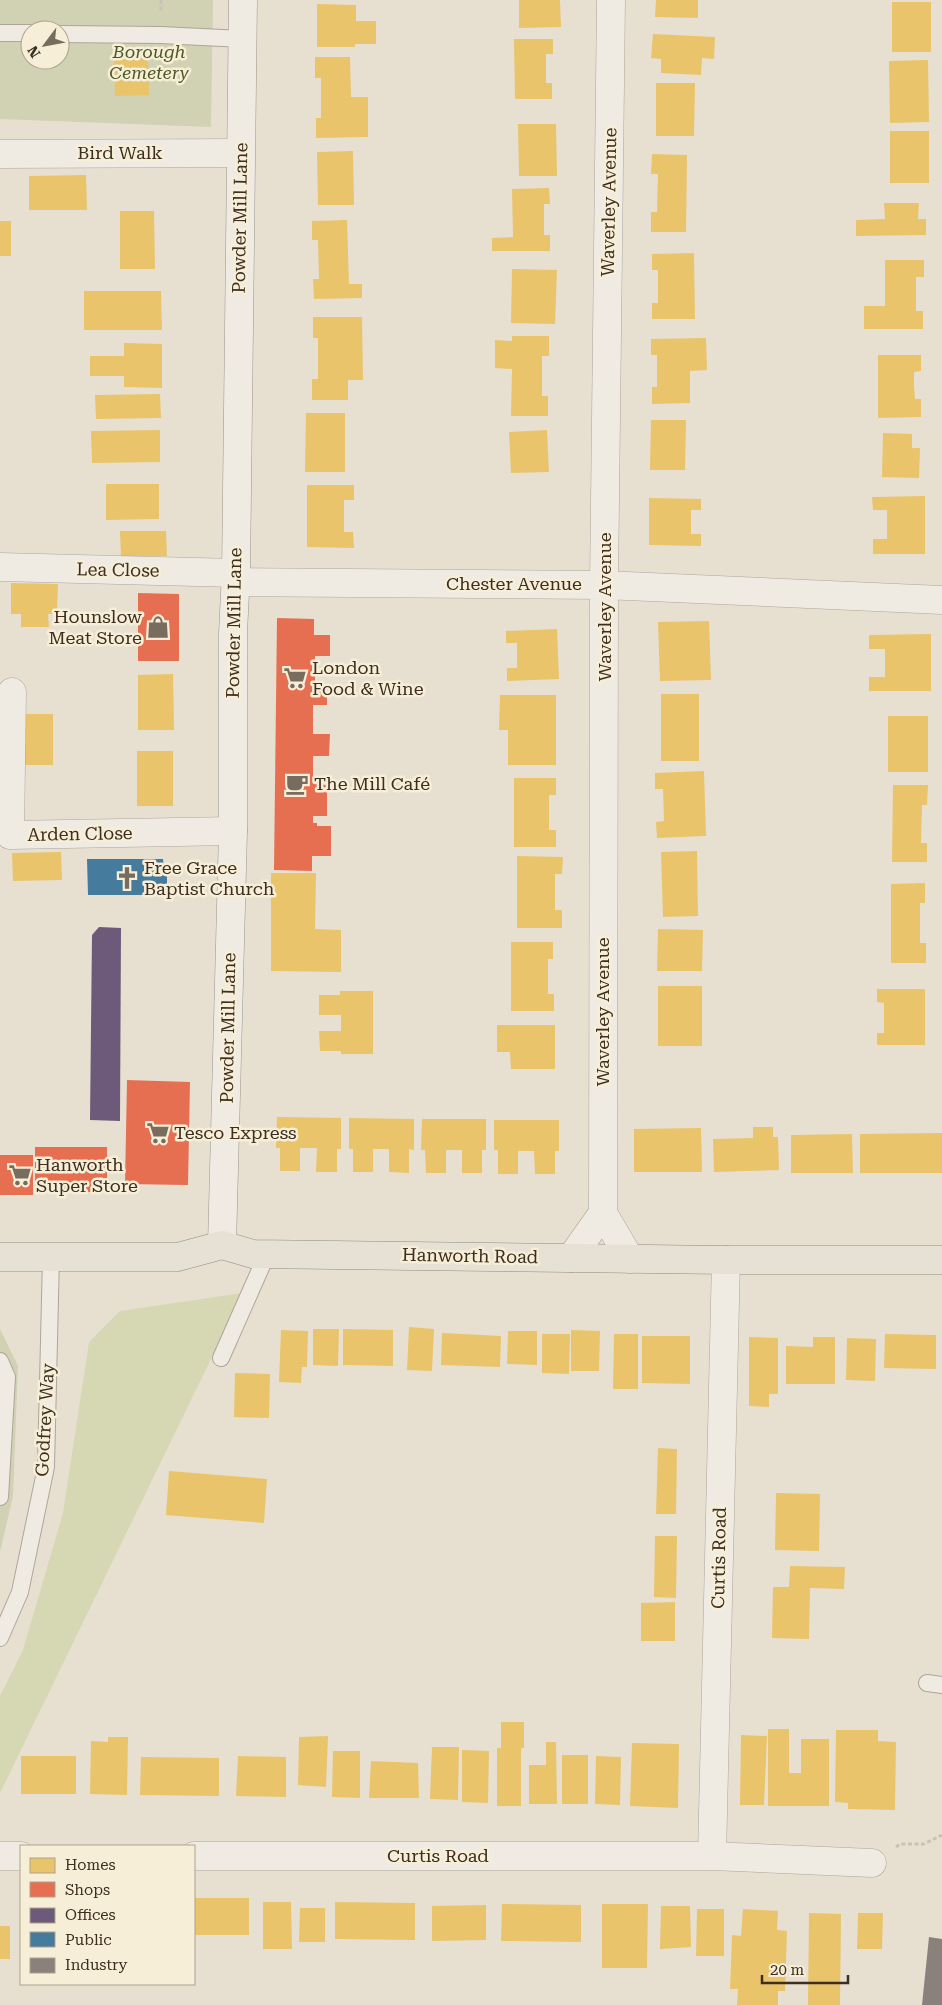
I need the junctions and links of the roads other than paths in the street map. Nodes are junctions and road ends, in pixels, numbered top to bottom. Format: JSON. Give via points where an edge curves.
{"nodes":[{"id":1,"x":243,"y":0,"type":"edge"},
{"id":2,"x":611,"y":0,"type":"edge"},
{"id":3,"x":0,"y":33,"type":"edge"},
{"id":4,"x":20,"y":33,"type":"edge"},
{"id":5,"x":70,"y":34,"type":"edge"},
{"id":6,"x":243,"y":38,"type":"junction"},
{"id":7,"x":240,"y":152,"type":"junction"},
{"id":8,"x":0,"y":154,"type":"edge"},
{"id":9,"x":0,"y":567,"type":"edge"},
{"id":10,"x":236,"y":577,"type":"junction"},
{"id":11,"x":604,"y":585,"type":"junction"},
{"id":12,"x":942,"y":600,"type":"edge"},
{"id":13,"x":12,"y":692,"type":"dead end"},
{"id":14,"x":233,"y":830,"type":"junction"},
{"id":15,"x":603,"y":1214,"type":"junction"},
{"id":16,"x":222,"y":1245,"type":"junction"},
{"id":17,"x":267,"y":1254,"type":"junction"},
{"id":18,"x":51,"y":1256,"type":"junction"},
{"id":19,"x":0,"y":1257,"type":"edge"},
{"id":20,"x":571,"y":1258,"type":"junction"},
{"id":21,"x":630,"y":1259,"type":"junction"},
{"id":22,"x":726,"y":1260,"type":"junction"},
{"id":23,"x":942,"y":1260,"type":"edge"},
{"id":24,"x":221,"y":1358,"type":"dead end"},
{"id":25,"x":0,"y":1361,"type":"edge"},
{"id":26,"x":0,"y":1497,"type":"edge"},
{"id":27,"x":0,"y":1638,"type":"edge"},
{"id":28,"x":0,"y":1856,"type":"edge"},
{"id":29,"x":20,"y":1856,"type":"edge"},
{"id":30,"x":195,"y":1856,"type":"edge"},
{"id":31,"x":712,"y":1856,"type":"junction"},
{"id":32,"x":872,"y":1863,"type":"road end"}],
"edges":[{"from":1,"to":6,"type":"street","name":"Powder Mill Lane"},
{"from":2,"to":11,"type":"street","name":"Waverley Avenue"},
{"from":3,"to":4,"type":"lane"},
{"from":5,"to":6,"type":"lane"},
{"from":6,"to":7,"type":"street","name":"Powder Mill Lane"},
{"from":7,"to":8,"type":"street","name":"Bird Walk"},
{"from":7,"to":10,"type":"street","name":"Powder Mill Lane"},
{"from":9,"to":10,"type":"street","name":"Lea Close"},
{"from":10,"to":11,"type":"street","name":"Chester Avenue"},
{"from":10,"to":14,"type":"street","name":"Powder Mill Lane"},
{"from":11,"to":12,"type":"street","name":"Chester Avenue"},
{"from":11,"to":15,"type":"street","name":"Waverley Avenue"},
{"from":13,"to":14,"type":"street","name":"Arden Close","via":[[10,835]]},
{"from":14,"to":16,"type":"street","name":"Powder Mill Lane"},
{"from":15,"to":20,"type":"street"},
{"from":15,"to":21,"type":"street"},
{"from":16,"to":17,"type":"main road","name":"Hanworth Road","via":[[253,1254]]},
{"from":16,"to":18,"type":"main road","via":[[178,1257]]},
{"from":17,"to":20,"type":"main road","name":"Hanworth Road"},
{"from":17,"to":24,"type":"lane"},
{"from":18,"to":19,"type":"main road"},
{"from":18,"to":27,"type":"lane","name":"Godfrey Way","via":[[46,1467],[20,1592]]},
{"from":20,"to":21,"type":"main road","name":"Hanworth Road"},
{"from":21,"to":22,"type":"main road","name":"Hanworth Road"},
{"from":22,"to":23,"type":"main road","name":"Hanworth Road"},
{"from":22,"to":31,"type":"street","name":"Curtis Road"},
{"from":25,"to":26,"type":"lane","via":[[8,1377]]},
{"from":28,"to":29,"type":"street"},
{"from":30,"to":31,"type":"street","name":"Curtis Road"},
{"from":31,"to":32,"type":"street","name":"Curtis Road"}]}
